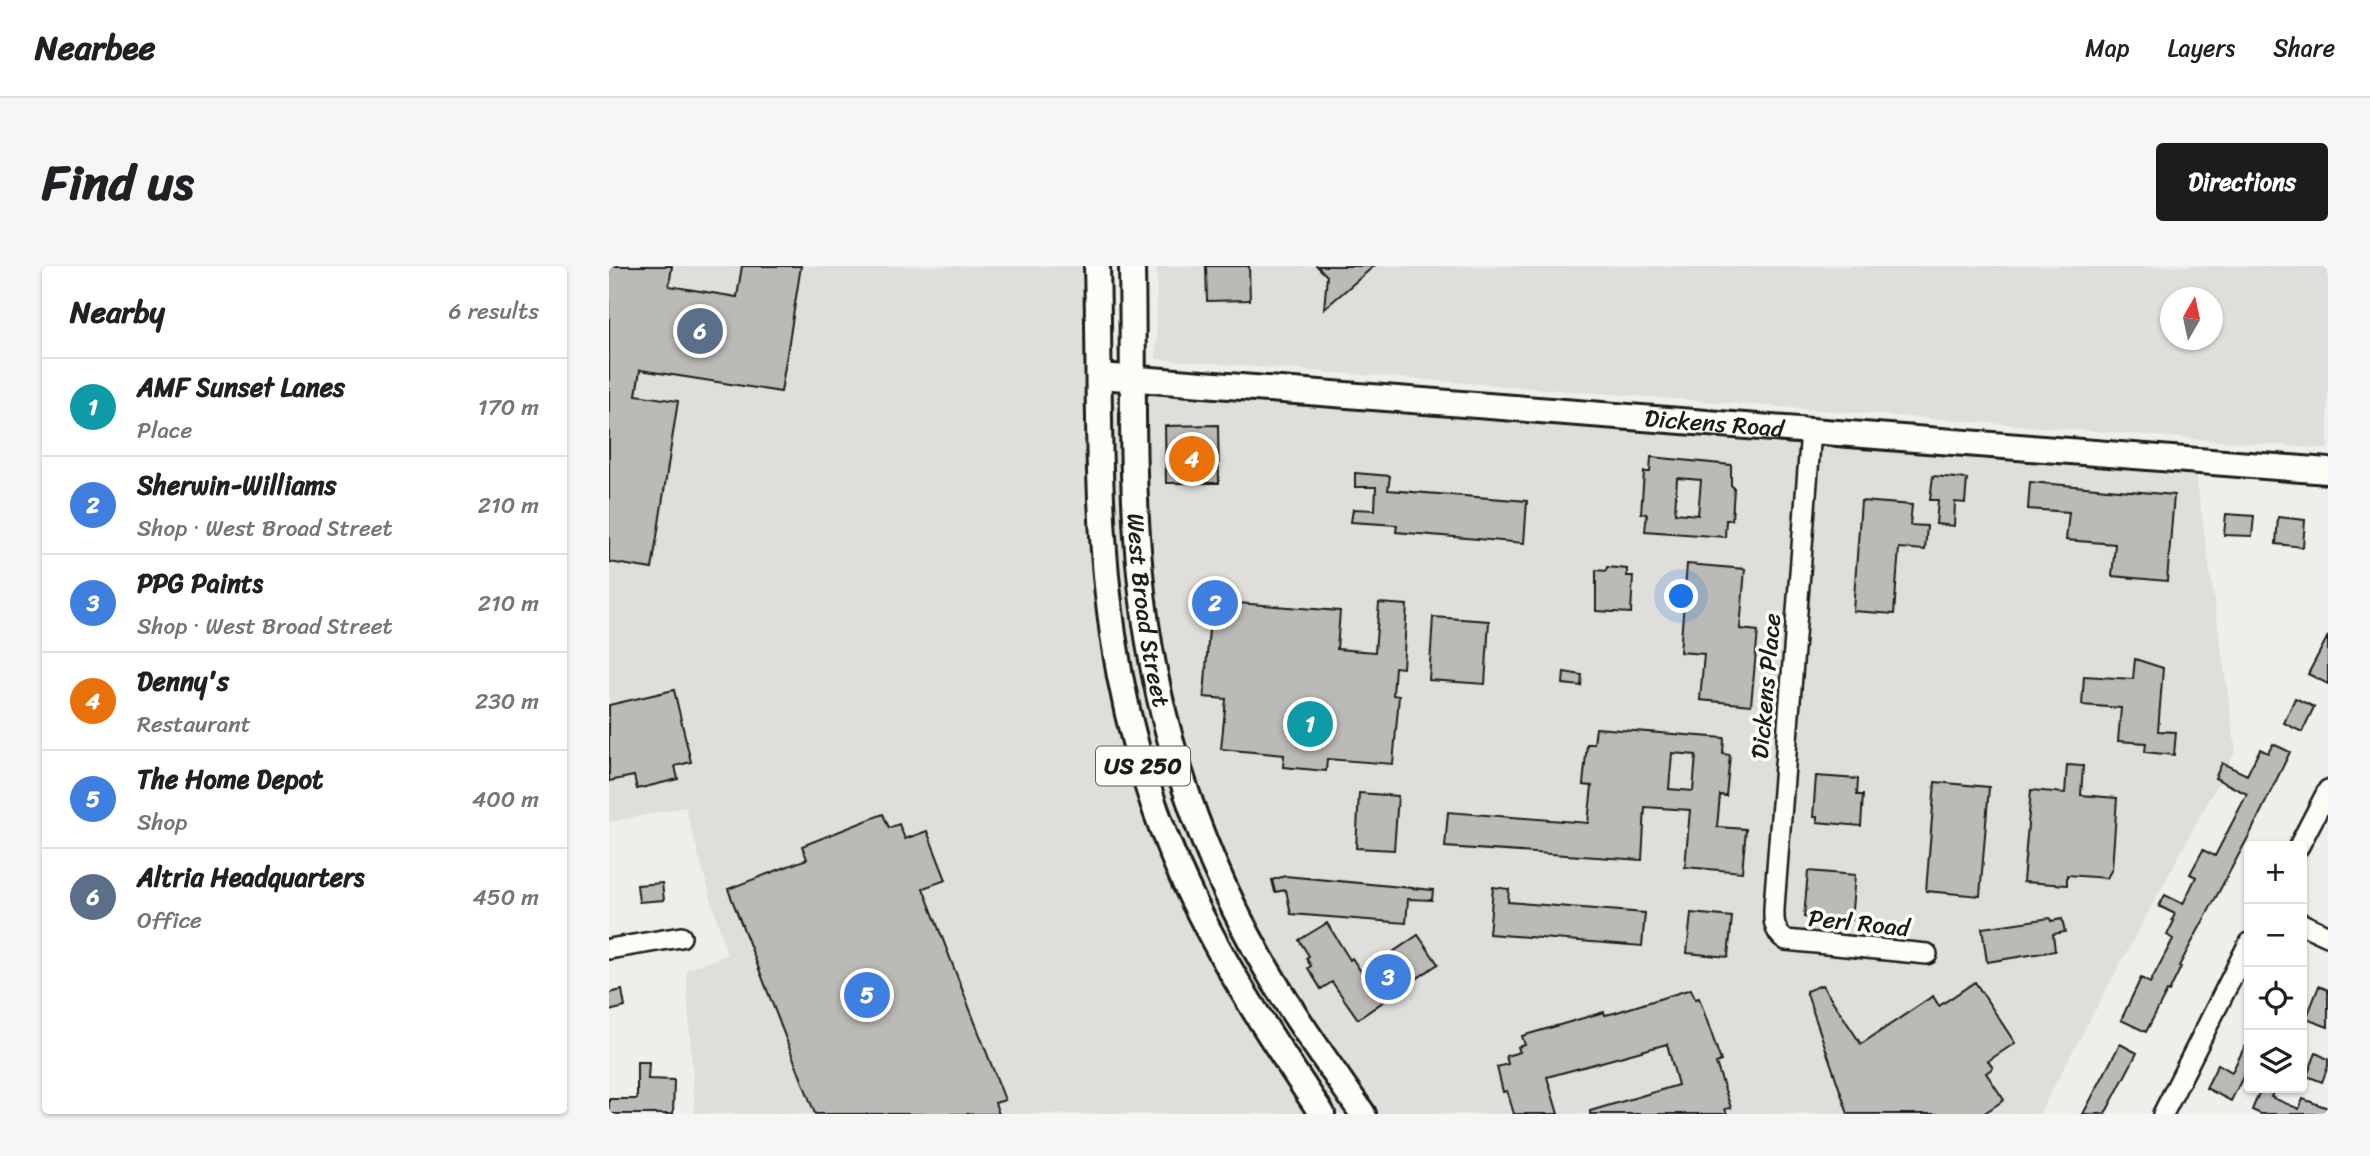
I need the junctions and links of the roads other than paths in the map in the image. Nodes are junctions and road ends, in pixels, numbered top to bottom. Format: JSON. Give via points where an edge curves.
{"nodes":[{"id":1,"x":1097,"y":266,"type":"edge"},
{"id":2,"x":1132,"y":266,"type":"edge"},
{"id":3,"x":1100,"y":376,"type":"junction"},
{"id":4,"x":1134,"y":378,"type":"junction"},
{"id":5,"x":1811,"y":431,"type":"junction"},
{"id":6,"x":2328,"y":471,"type":"edge"},
{"id":7,"x":2328,"y":790,"type":"edge"},
{"id":8,"x":2302,"y":841,"type":"edge"},
{"id":9,"x":2307,"y":926,"type":"edge"},
{"id":10,"x":2328,"y":936,"type":"edge"},
{"id":11,"x":681,"y":937,"type":"dead end"},
{"id":12,"x":1786,"y":940,"type":"joint"},
{"id":13,"x":609,"y":949,"type":"edge"},
{"id":14,"x":2244,"y":953,"type":"edge"},
{"id":15,"x":1927,"y":954,"type":"dead end"},
{"id":16,"x":1357,"y":1106,"type":"edge"},
{"id":17,"x":1322,"y":1114,"type":"edge"},
{"id":18,"x":1329,"y":1114,"type":"edge"},
{"id":19,"x":2164,"y":1114,"type":"edge"}],
"edges":[{"from":1,"to":3,"type":"main road","name":"West Broad Street","number":"US 250"},
{"from":2,"to":4,"type":"main road","name":"West Broad Street","number":"US 250"},
{"from":3,"to":4,"type":"main road","name":"Dickens Road"},
{"from":3,"to":17,"type":"main road","name":"West Broad Street","number":"US 250","via":[[1108,596],[1140,757],[1166,836],[1210,934]]},
{"from":4,"to":5,"type":"main road","name":"Dickens Road"},
{"from":4,"to":16,"type":"main road","name":"West Broad Street","number":"US 250","via":[[1140,572],[1156,679],[1175,755],[1211,856],[1252,942]]},
{"from":5,"to":6,"type":"main road","name":"Dickens Road"},
{"from":5,"to":12,"type":"street","name":"Dickens Place","via":[[1773,915],[1777,932]]},
{"from":7,"to":8,"type":"street"},
{"from":9,"to":10,"type":"street"},
{"from":11,"to":13,"type":"street"},
{"from":12,"to":15,"type":"street","name":"Perl Road"},
{"from":14,"to":19,"type":"street"},
{"from":16,"to":18,"type":"main road"}]}
